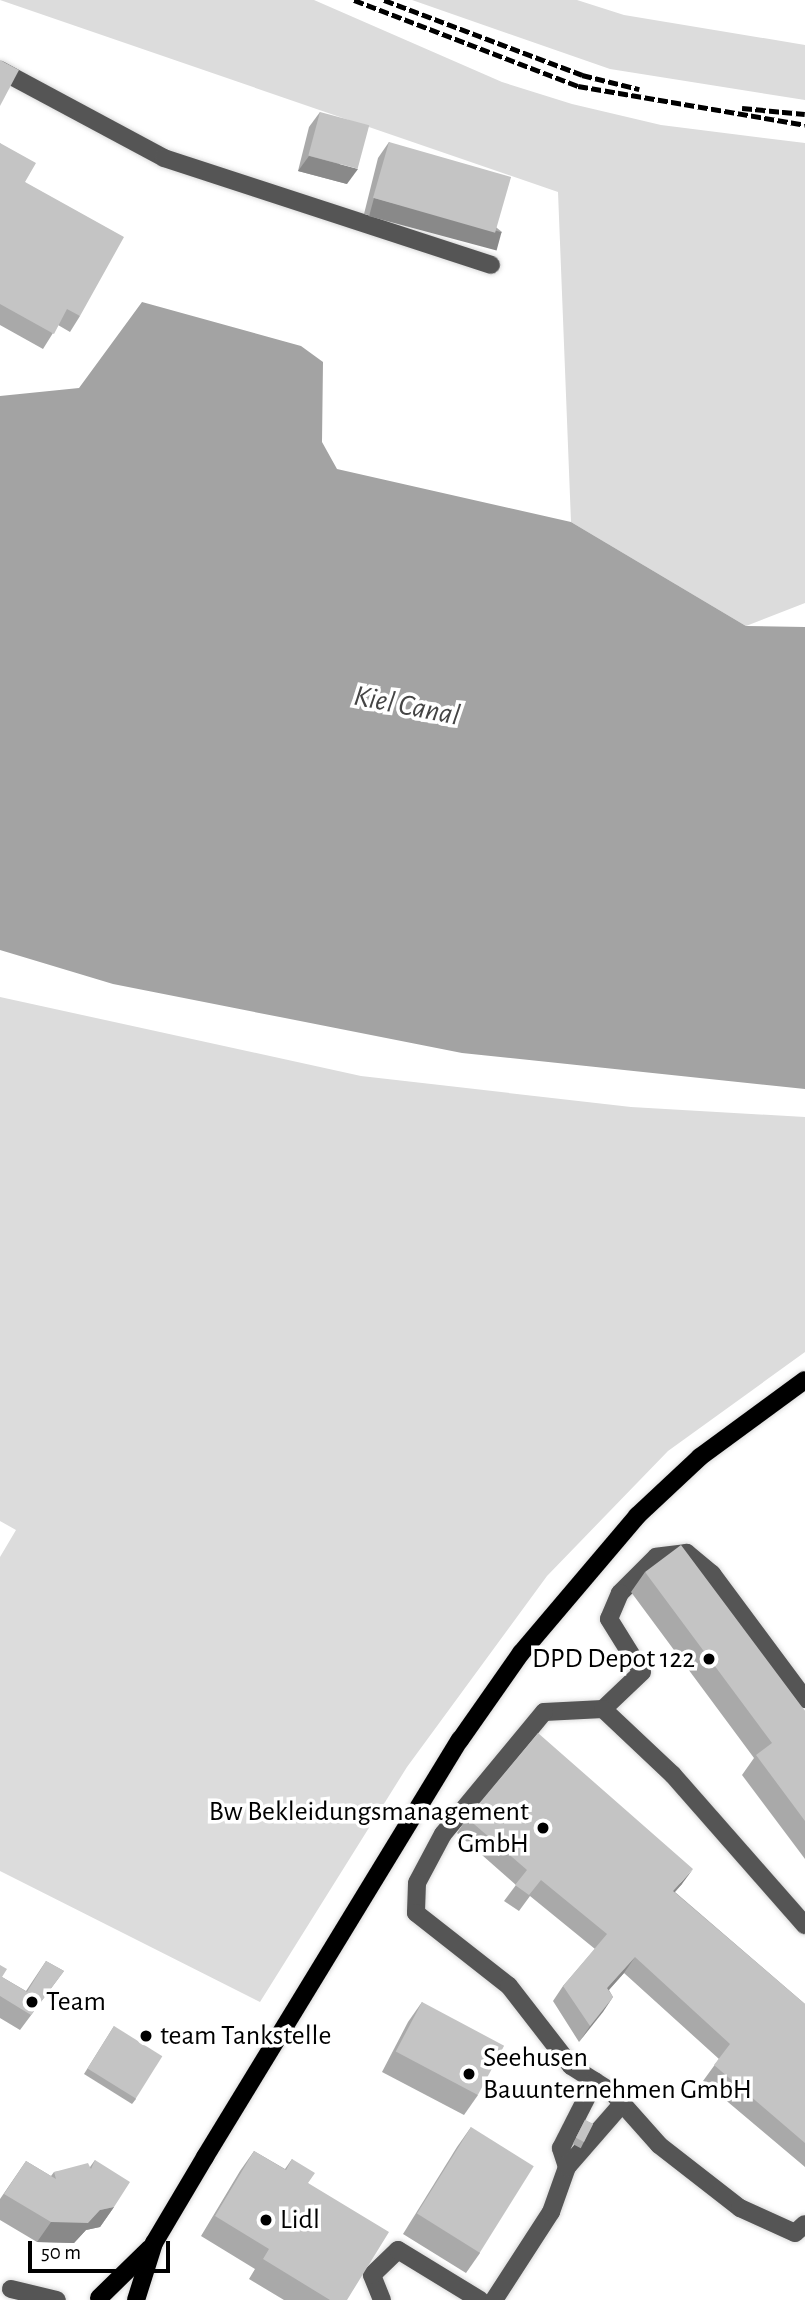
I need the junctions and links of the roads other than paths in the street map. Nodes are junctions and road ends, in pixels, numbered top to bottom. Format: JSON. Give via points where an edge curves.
{"nodes":[{"id":1,"x":0,"y":70,"type":"edge"},
{"id":2,"x":491,"y":265,"type":"dead end"},
{"id":3,"x":805,"y":1380,"type":"edge"},
{"id":4,"x":805,"y":1699,"type":"edge"},
{"id":5,"x":603,"y":1709,"type":"junction"},
{"id":6,"x":805,"y":1925,"type":"edge"},
{"id":7,"x":595,"y":2081,"type":"junction"},
{"id":8,"x":622,"y":2104,"type":"junction"},
{"id":9,"x":567,"y":2167,"type":"junction"},
{"id":10,"x":805,"y":2224,"type":"edge"},
{"id":11,"x":155,"y":2243,"type":"junction"},
{"id":12,"x":6,"y":2285,"type":"edge"},
{"id":13,"x":100,"y":2299,"type":"edge"},
{"id":14,"x":28,"y":2300,"type":"edge"},
{"id":15,"x":57,"y":2300,"type":"edge"},
{"id":16,"x":136,"y":2300,"type":"edge"},
{"id":17,"x":382,"y":2300,"type":"edge"},
{"id":18,"x":480,"y":2300,"type":"edge"},
{"id":19,"x":494,"y":2300,"type":"edge"}],
"edges":[{"from":1,"to":2,"type":"street","via":[[164,158]]},
{"from":3,"to":11,"type":"main road","via":[[700,1457],[637,1516],[521,1653],[453,1751]]},
{"from":4,"to":5,"type":"street","via":[[712,1574],[687,1553],[656,1557],[620,1593],[609,1619],[642,1672]]},
{"from":5,"to":6,"type":"street","via":[[673,1775]]},
{"from":5,"to":7,"type":"street","via":[[544,1713],[443,1834],[417,1883],[416,1913],[509,1986],[571,2066]]},
{"from":7,"to":8,"type":"street"},
{"from":7,"to":9,"type":"street","via":[[561,2147]]},
{"from":8,"to":9,"type":"street"},
{"from":8,"to":10,"type":"street","via":[[659,2146],[740,2208],[795,2233]]},
{"from":9,"to":19,"type":"street","via":[[551,2212]]},
{"from":11,"to":13,"type":"main road"},
{"from":11,"to":16,"type":"main road"},
{"from":12,"to":14,"type":"street"},
{"from":12,"to":15,"type":"street"},
{"from":17,"to":18,"type":"street","via":[[372,2275],[398,2250]]}]}
